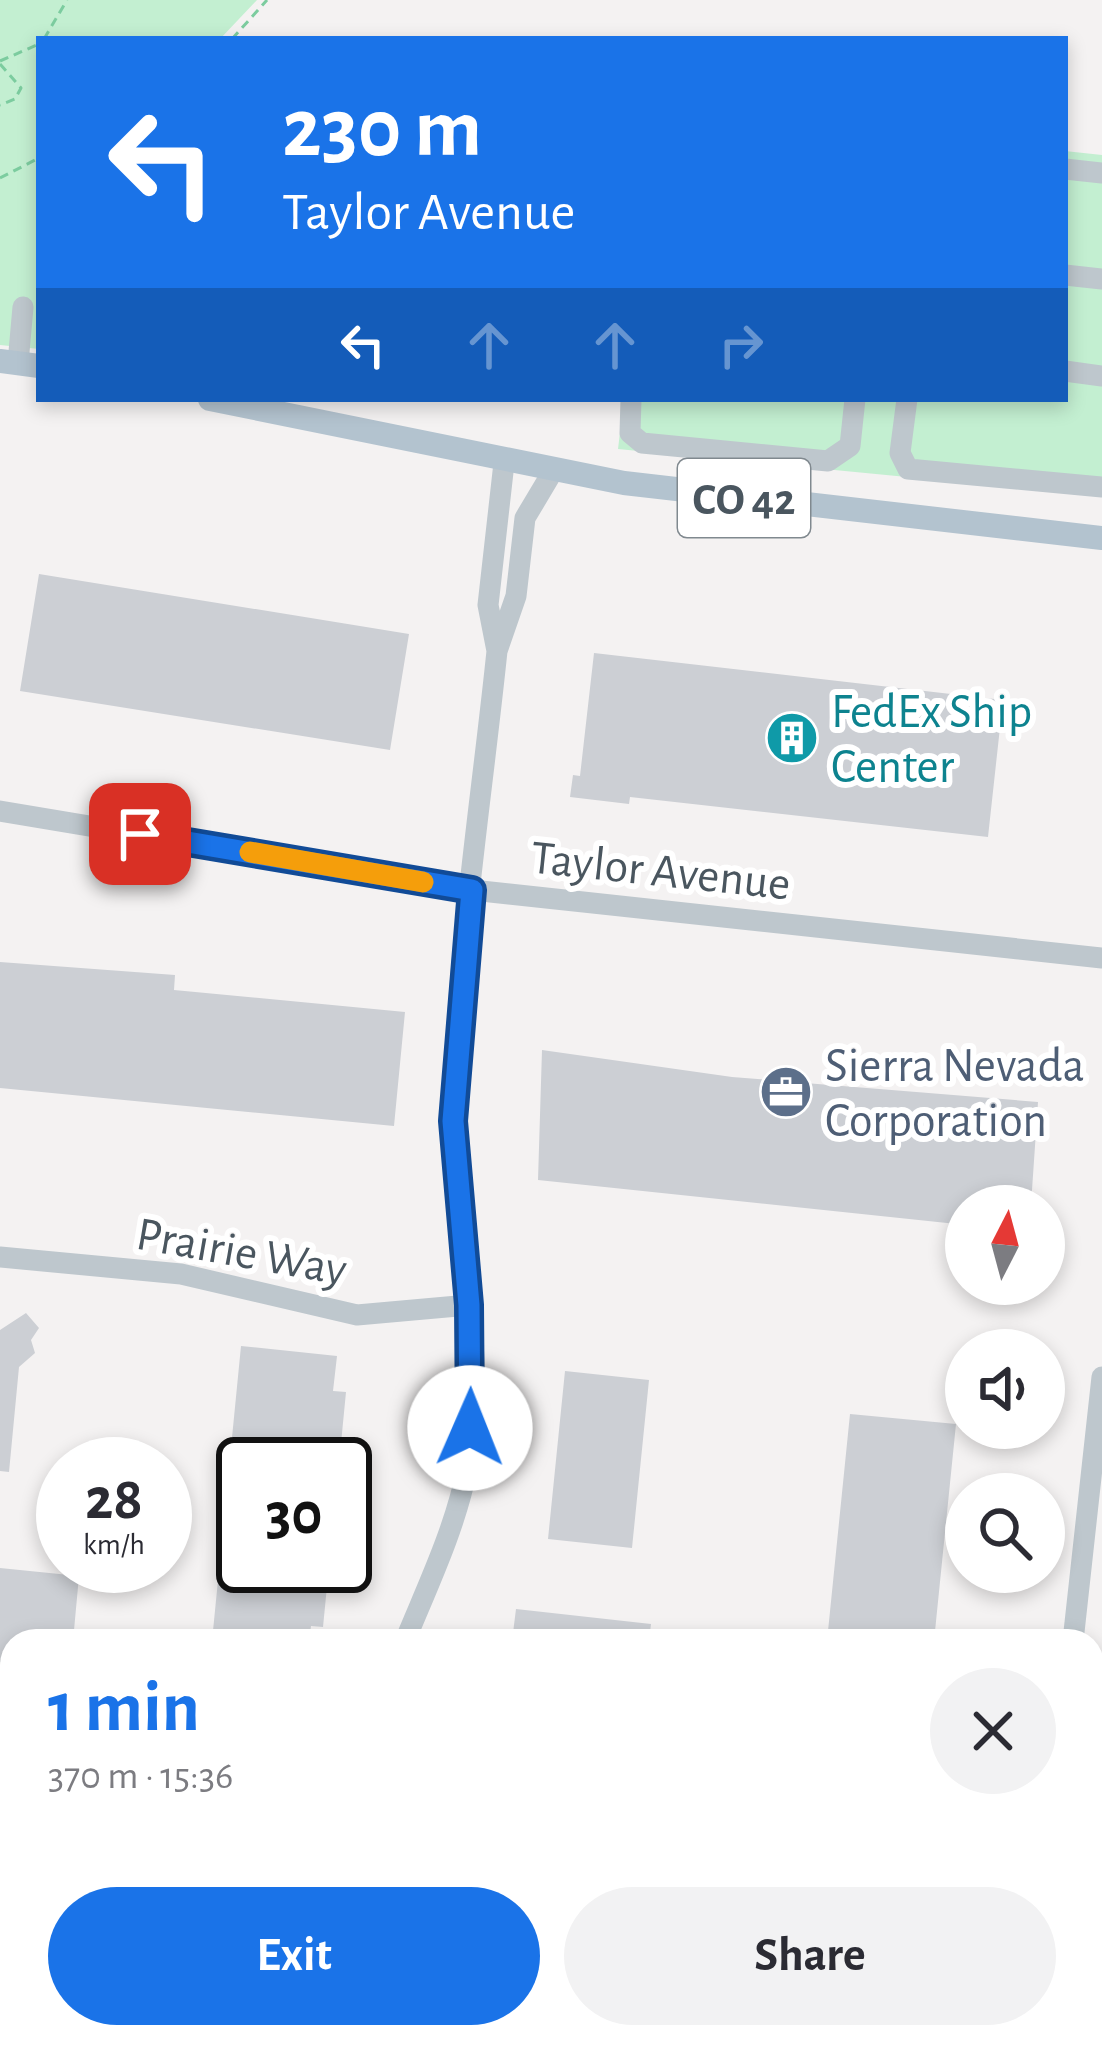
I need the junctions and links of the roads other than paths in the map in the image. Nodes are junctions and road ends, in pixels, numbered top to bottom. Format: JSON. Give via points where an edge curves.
{"nodes":[{"id":1,"x":1068,"y":169,"type":"edge"},
{"id":2,"x":1102,"y":173,"type":"edge"},
{"id":3,"x":1068,"y":275,"type":"edge"},
{"id":4,"x":1102,"y":279,"type":"edge"},
{"id":5,"x":23,"y":308,"type":"dead end"},
{"id":6,"x":19,"y":364,"type":"edge"},
{"id":7,"x":1068,"y":371,"type":"edge"},
{"id":8,"x":1102,"y":376,"type":"edge"},
{"id":9,"x":224,"y":402,"type":"edge"},
{"id":10,"x":631,"y":402,"type":"edge"},
{"id":11,"x":856,"y":402,"type":"edge"},
{"id":12,"x":907,"y":402,"type":"edge"},
{"id":13,"x":504,"y":463,"type":"junction"},
{"id":14,"x":553,"y":471,"type":"junction"},
{"id":15,"x":1102,"y":487,"type":"edge"},
{"id":16,"x":1102,"y":538,"type":"edge"},
{"id":17,"x":497,"y":651,"type":"junction"},
{"id":18,"x":0,"y":811,"type":"edge"},
{"id":19,"x":472,"y":890,"type":"junction"},
{"id":20,"x":1102,"y":958,"type":"edge"},
{"id":21,"x":0,"y":1257,"type":"edge"},
{"id":22,"x":469,"y":1305,"type":"junction"},
{"id":23,"x":1102,"y":1377,"type":"edge"},
{"id":24,"x":410,"y":1629,"type":"edge"},
{"id":25,"x":1074,"y":1629,"type":"edge"}],
"edges":[{"from":1,"to":2,"type":"street"},
{"from":3,"to":4,"type":"street"},
{"from":5,"to":6,"type":"street"},
{"from":7,"to":8,"type":"street"},
{"from":9,"to":13,"type":"main road","number":"CO 42"},
{"from":10,"to":11,"type":"street","via":[[629,433],[642,443],[828,461],[850,446]]},
{"from":12,"to":15,"type":"street","via":[[900,453],[908,469]]},
{"from":13,"to":14,"type":"main road","number":"CO 42"},
{"from":13,"to":17,"type":"street","via":[[488,605]]},
{"from":14,"to":16,"type":"main road","number":"CO 42"},
{"from":14,"to":17,"type":"street","via":[[524,518],[516,596]]},
{"from":17,"to":19,"type":"street"},
{"from":18,"to":19,"type":"street","name":"Taylor Avenue"},
{"from":19,"to":20,"type":"street","name":"Taylor Avenue"},
{"from":19,"to":22,"type":"street","via":[[453,1121]]},
{"from":21,"to":22,"type":"street","name":"Prairie Way","via":[[181,1274],[357,1315]]},
{"from":22,"to":24,"type":"street","via":[[466,1470]]},
{"from":23,"to":25,"type":"street"}]}
